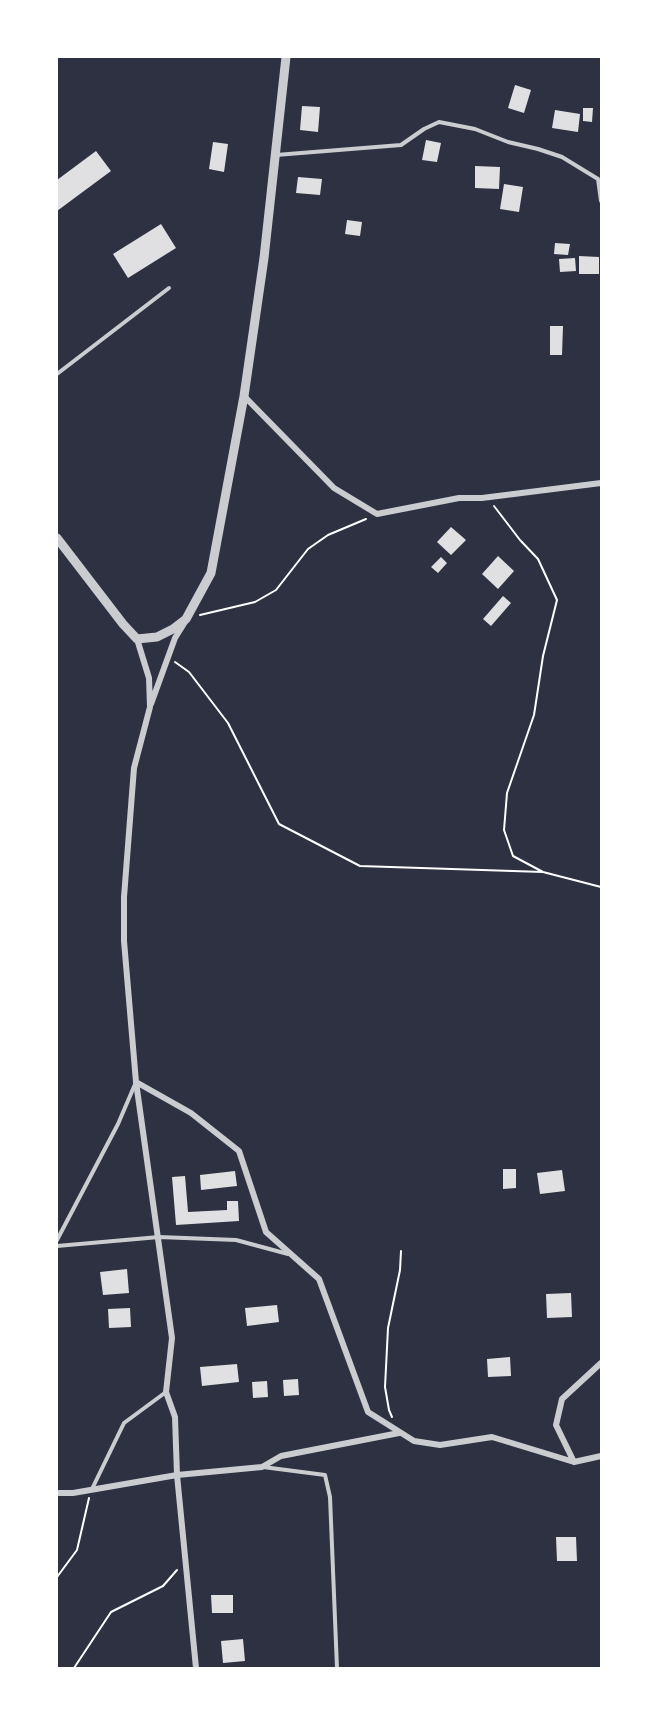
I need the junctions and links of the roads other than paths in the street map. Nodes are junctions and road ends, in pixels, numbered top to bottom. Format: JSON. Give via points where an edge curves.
{"nodes":[{"id":1,"x":286,"y":57,"type":"edge"},
{"id":2,"x":275,"y":155,"type":"junction"},
{"id":3,"x":599,"y":179,"type":"edge"},
{"id":4,"x":601,"y":201,"type":"edge"},
{"id":5,"x":169,"y":288,"type":"dead end"},
{"id":6,"x":57,"y":374,"type":"edge"},
{"id":7,"x":244,"y":396,"type":"junction"},
{"id":8,"x":601,"y":483,"type":"edge"},
{"id":9,"x":57,"y":538,"type":"edge"},
{"id":10,"x":186,"y":619,"type":"junction"},
{"id":11,"x":137,"y":639,"type":"junction"},
{"id":12,"x":150,"y":707,"type":"junction"},
{"id":13,"x":136,"y":1082,"type":"junction"},
{"id":14,"x":159,"y":1237,"type":"junction"},
{"id":15,"x":57,"y":1240,"type":"edge"},
{"id":16,"x":57,"y":1246,"type":"edge"},
{"id":17,"x":292,"y":1255,"type":"junction"},
{"id":18,"x":601,"y":1363,"type":"edge"},
{"id":19,"x":166,"y":1392,"type":"junction"},
{"id":20,"x":400,"y":1433,"type":"junction"},
{"id":21,"x":601,"y":1456,"type":"edge"},
{"id":22,"x":574,"y":1462,"type":"junction"},
{"id":23,"x":262,"y":1467,"type":"junction"},
{"id":24,"x":177,"y":1475,"type":"junction"},
{"id":25,"x":92,"y":1490,"type":"junction"},
{"id":26,"x":57,"y":1493,"type":"edge"},
{"id":27,"x":195,"y":1668,"type":"edge"},
{"id":28,"x":336,"y":1668,"type":"edge"}],
"edges":[{"from":1,"to":2,"type":"street"},
{"from":2,"to":3,"type":"lane","via":[[400,145],[439,122],[538,148]]},
{"from":2,"to":7,"type":"street"},
{"from":3,"to":4,"type":"lane"},
{"from":5,"to":6,"type":"lane"},
{"from":7,"to":8,"type":"street","via":[[334,488],[377,514],[459,498]]},
{"from":7,"to":10,"type":"street","via":[[211,573]]},
{"from":9,"to":11,"type":"street"},
{"from":10,"to":11,"type":"street","via":[[157,637]]},
{"from":10,"to":12,"type":"street"},
{"from":11,"to":12,"type":"street","via":[[149,678]]},
{"from":12,"to":13,"type":"street","via":[[134,768],[124,897]]},
{"from":13,"to":14,"type":"street"},
{"from":13,"to":15,"type":"lane"},
{"from":13,"to":17,"type":"street","via":[[191,1113],[239,1151],[266,1232]]},
{"from":14,"to":16,"type":"lane"},
{"from":14,"to":17,"type":"lane","via":[[236,1239]]},
{"from":14,"to":19,"type":"street","via":[[172,1338]]},
{"from":17,"to":20,"type":"street","via":[[319,1279],[368,1412]]},
{"from":18,"to":22,"type":"street","via":[[562,1400],[556,1425]]},
{"from":19,"to":24,"type":"street","via":[[175,1417]]},
{"from":19,"to":25,"type":"lane","via":[[124,1423]]},
{"from":20,"to":22,"type":"street","via":[[414,1441],[440,1445],[492,1437]]},
{"from":20,"to":23,"type":"street","via":[[281,1456]]},
{"from":21,"to":22,"type":"street"},
{"from":23,"to":24,"type":"street"},
{"from":23,"to":28,"type":"lane","via":[[325,1475],[330,1497]]},
{"from":24,"to":25,"type":"street"},
{"from":24,"to":27,"type":"street"},
{"from":25,"to":26,"type":"street"}]}
